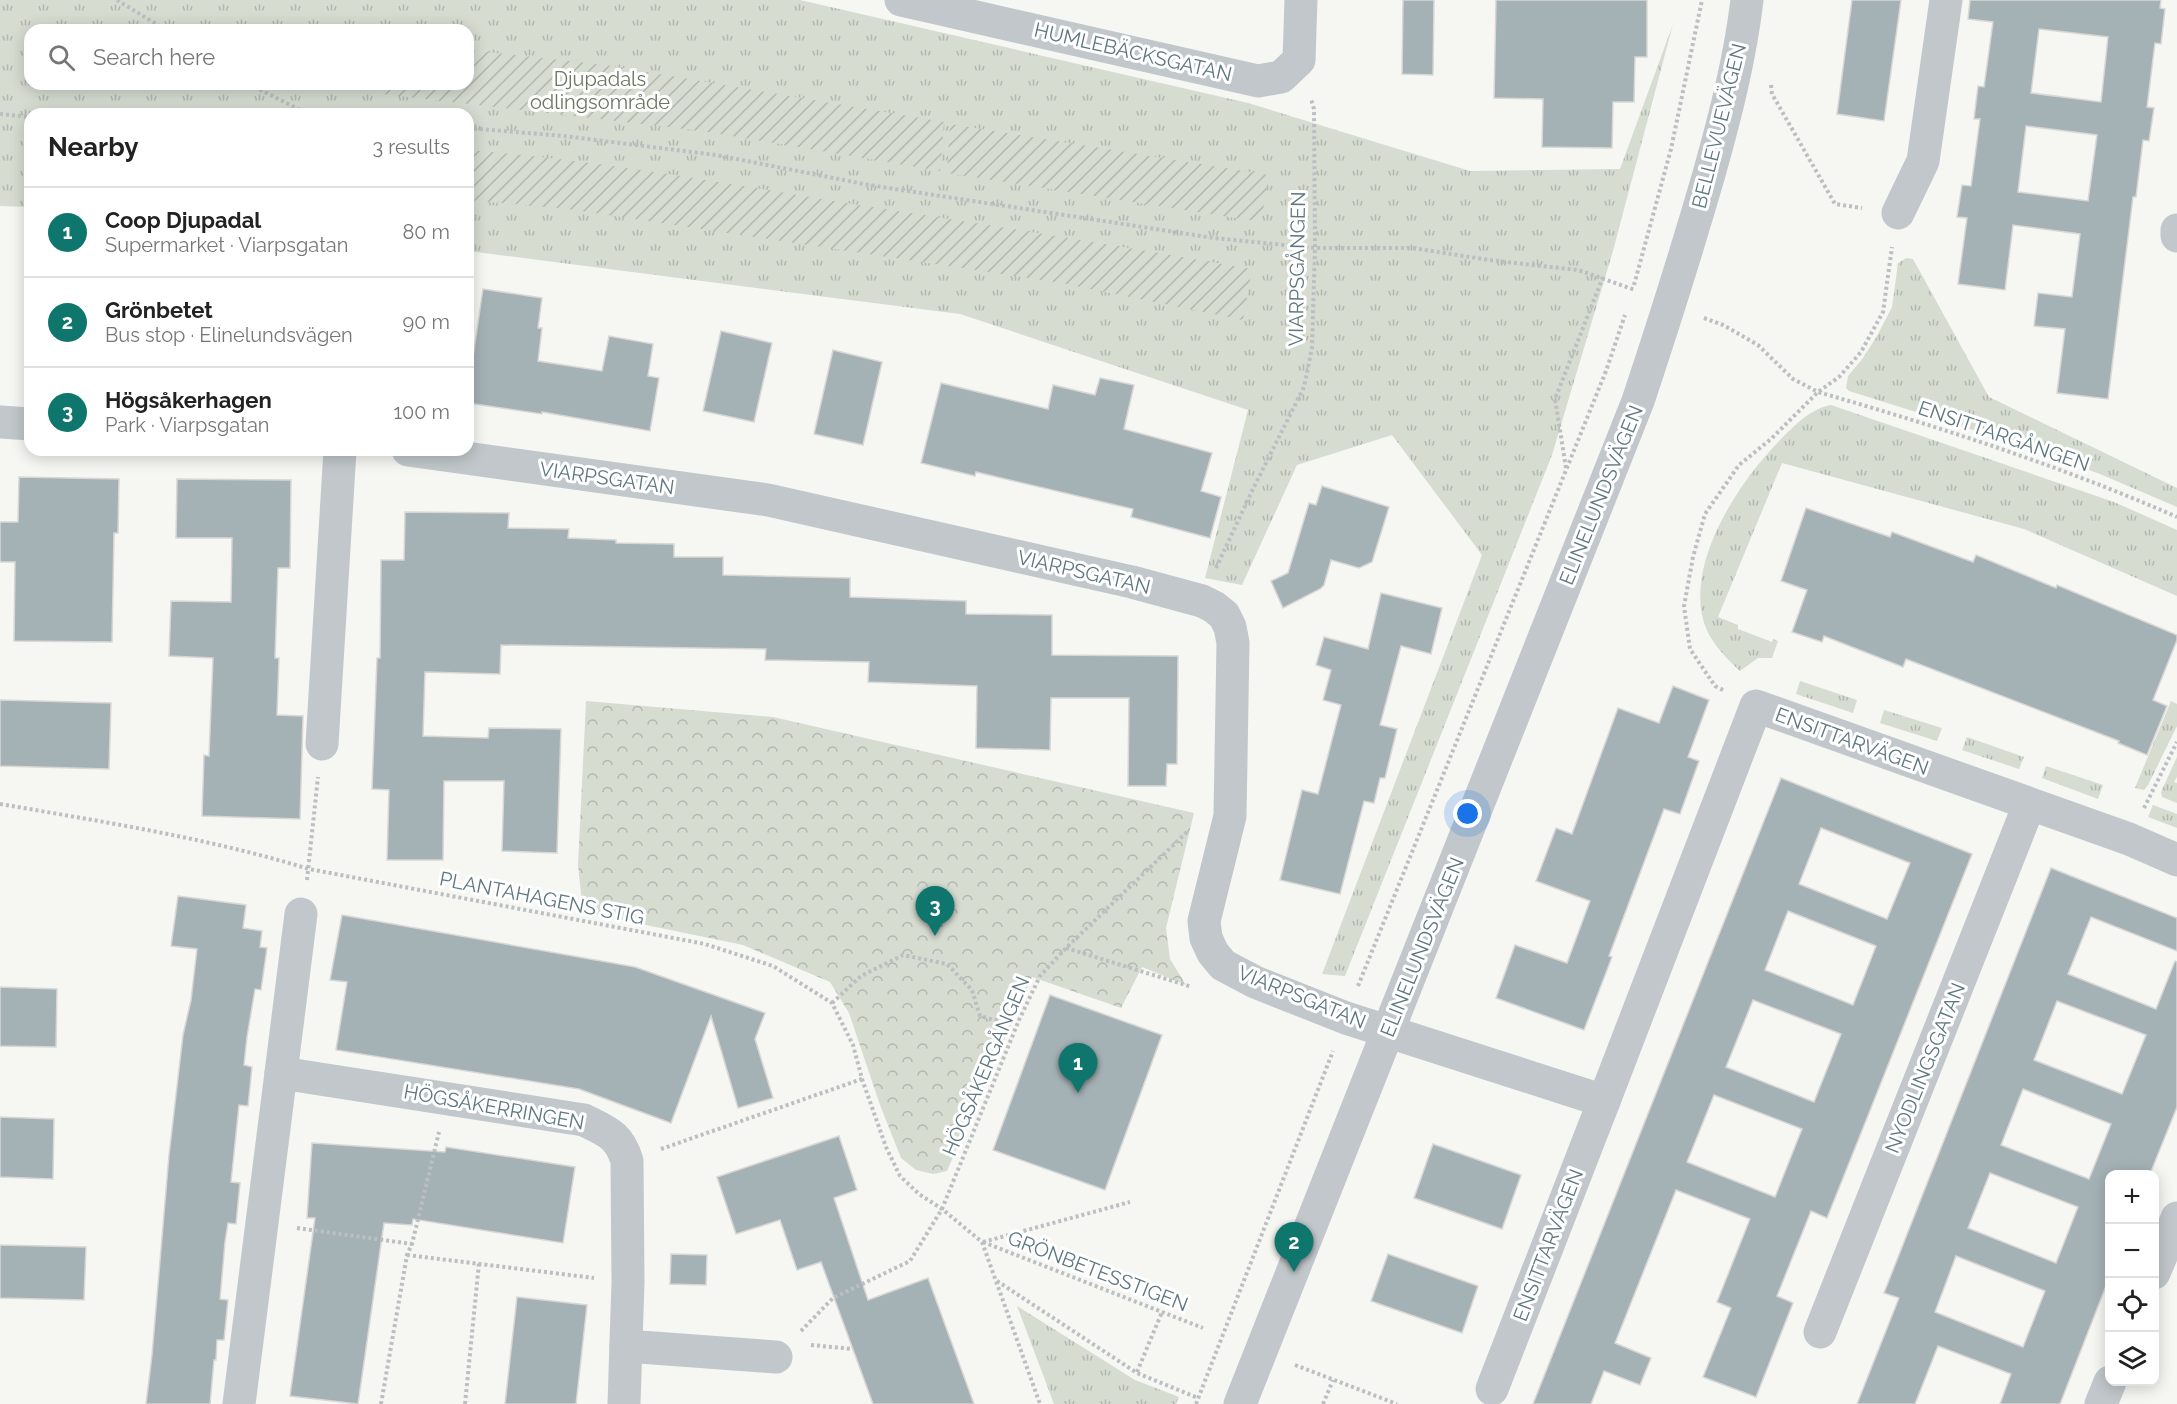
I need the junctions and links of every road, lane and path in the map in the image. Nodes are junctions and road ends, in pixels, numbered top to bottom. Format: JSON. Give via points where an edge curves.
{"nodes":[{"id":1,"x":117,"y":0,"type":"edge"},
{"id":2,"x":901,"y":0,"type":"edge"},
{"id":3,"x":1301,"y":0,"type":"edge"},
{"id":4,"x":1702,"y":0,"type":"edge"},
{"id":5,"x":1748,"y":0,"type":"edge"},
{"id":6,"x":1946,"y":0,"type":"edge"},
{"id":7,"x":158,"y":24,"type":"edge"},
{"id":8,"x":1299,"y":60,"type":"junction"},
{"id":9,"x":1771,"y":83,"type":"dead end"},
{"id":10,"x":261,"y":90,"type":"edge"},
{"id":11,"x":296,"y":108,"type":"edge"},
{"id":12,"x":0,"y":114,"type":"edge"},
{"id":13,"x":24,"y":116,"type":"edge"},
{"id":14,"x":474,"y":128,"type":"edge"},
{"id":15,"x":1898,"y":213,"type":"junction"},
{"id":16,"x":2177,"y":230,"type":"edge"},
{"id":17,"x":2177,"y":236,"type":"edge"},
{"id":18,"x":1315,"y":248,"type":"junction"},
{"id":19,"x":1687,"y":252,"type":"joint"},
{"id":20,"x":1603,"y":277,"type":"junction"},
{"id":21,"x":1633,"y":290,"type":"junction"},
{"id":22,"x":1630,"y":300,"type":"dead end"},
{"id":23,"x":1670,"y":305,"type":"junction"},
{"id":24,"x":1627,"y":310,"type":"dead end"},
{"id":25,"x":1818,"y":392,"type":"junction"},
{"id":26,"x":0,"y":422,"type":"edge"},
{"id":27,"x":24,"y":424,"type":"edge"},
{"id":28,"x":340,"y":456,"type":"edge"},
{"id":29,"x":451,"y":456,"type":"edge"},
{"id":30,"x":1566,"y":469,"type":"junction"},
{"id":31,"x":2177,"y":517,"type":"edge"},
{"id":32,"x":1202,"y":601,"type":"junction"},
{"id":33,"x":1756,"y":706,"type":"junction"},
{"id":34,"x":2177,"y":742,"type":"edge"},
{"id":35,"x":322,"y":744,"type":"joint"},
{"id":36,"x":0,"y":804,"type":"edge"},
{"id":37,"x":2029,"y":805,"type":"junction"},
{"id":38,"x":1193,"y":826,"type":"dead end"},
{"id":39,"x":2129,"y":839,"type":"junction"},
{"id":40,"x":2177,"y":860,"type":"edge"},
{"id":41,"x":309,"y":869,"type":"junction"},
{"id":42,"x":301,"y":914,"type":"joint"},
{"id":43,"x":1066,"y":948,"type":"junction"},
{"id":44,"x":1198,"y":989,"type":"dead end"},
{"id":45,"x":832,"y":1003,"type":"junction"},
{"id":46,"x":1346,"y":1018,"type":"junction"},
{"id":47,"x":1019,"y":1020,"type":"junction"},
{"id":48,"x":1389,"y":1030,"type":"junction"},
{"id":49,"x":281,"y":1073,"type":"junction"},
{"id":50,"x":862,"y":1079,"type":"junction"},
{"id":51,"x":448,"y":1098,"type":"junction"},
{"id":52,"x":1604,"y":1101,"type":"junction"},
{"id":53,"x":627,"y":1161,"type":"junction"},
{"id":54,"x":1130,"y":1202,"type":"dead end"},
{"id":55,"x":942,"y":1209,"type":"junction"},
{"id":56,"x":2177,"y":1218,"type":"edge"},
{"id":57,"x":261,"y":1223,"type":"junction"},
{"id":58,"x":982,"y":1242,"type":"junction"},
{"id":59,"x":412,"y":1244,"type":"junction"},
{"id":60,"x":407,"y":1255,"type":"junction"},
{"id":61,"x":2159,"y":1261,"type":"edge"},
{"id":62,"x":479,"y":1263,"type":"junction"},
{"id":63,"x":996,"y":1281,"type":"junction"},
{"id":64,"x":628,"y":1282,"type":"junction"},
{"id":65,"x":1162,"y":1312,"type":"junction"},
{"id":66,"x":1203,"y":1328,"type":"dead end"},
{"id":67,"x":1820,"y":1332,"type":"dead end"},
{"id":68,"x":626,"y":1346,"type":"junction"},
{"id":69,"x":853,"y":1349,"type":"dead end"},
{"id":70,"x":782,"y":1350,"type":"junction"},
{"id":71,"x":1286,"y":1362,"type":"dead end"},
{"id":72,"x":1137,"y":1372,"type":"junction"},
{"id":73,"x":1333,"y":1380,"type":"junction"},
{"id":74,"x":2108,"y":1386,"type":"edge"},
{"id":75,"x":1492,"y":1389,"type":"dead end"},
{"id":76,"x":1198,"y":1398,"type":"junction"},
{"id":77,"x":239,"y":1404,"type":"edge"},
{"id":78,"x":381,"y":1404,"type":"edge"},
{"id":79,"x":465,"y":1404,"type":"edge"},
{"id":80,"x":624,"y":1404,"type":"edge"},
{"id":81,"x":1040,"y":1404,"type":"edge"},
{"id":82,"x":1196,"y":1404,"type":"edge"},
{"id":83,"x":1240,"y":1404,"type":"edge"},
{"id":84,"x":1323,"y":1404,"type":"edge"},
{"id":85,"x":1396,"y":1404,"type":"edge"},
{"id":86,"x":2101,"y":1404,"type":"edge"}],
"edges":[{"from":1,"to":7,"type":"path"},
{"from":2,"to":8,"type":"street","name":"HUMLEBÄCKSGATAN","via":[[1258,81],[1281,77]]},
{"from":3,"to":8,"type":"street"},
{"from":4,"to":21,"type":"path","via":[[1671,148]]},
{"from":5,"to":19,"type":"street","name":"BELLEVUEVÄGEN","via":[[1730,96]]},
{"from":6,"to":15,"type":"street","via":[[1923,161]]},
{"from":8,"to":18,"type":"path","name":"VIARPSGÅNGEN","via":[[1314,109]]},
{"from":9,"to":15,"type":"path","via":[[1772,94],[1835,204]]},
{"from":10,"to":11,"type":"path"},
{"from":12,"to":13,"type":"path"},
{"from":14,"to":18,"type":"path","name":"ENSITTARGÅNGEN","via":[[716,155],[869,185],[1214,238]]},
{"from":15,"to":25,"type":"path","via":[[1882,312],[1861,352],[1839,377]]},
{"from":16,"to":17,"type":"street"},
{"from":18,"to":20,"type":"path","name":"ENSITTARGÅNGEN","via":[[1413,248],[1578,270]]},
{"from":18,"to":32,"type":"path","name":"VIARPSGÅNGEN","via":[[1312,348],[1304,387]]},
{"from":19,"to":23,"type":"street","name":"ELINELUNDSVÄGEN"},
{"from":20,"to":21,"type":"path","name":"ENSITTARGÅNGEN"},
{"from":20,"to":30,"type":"path","via":[[1555,399]]},
{"from":21,"to":22,"type":"path"},
{"from":21,"to":23,"type":"path","name":"ENSITTARGÅNGEN"},
{"from":23,"to":25,"type":"path","name":"ENSITTARGÅNGEN","via":[[1723,325],[1758,345],[1793,379]]},
{"from":23,"to":48,"type":"street","name":"ELINELUNDSVÄGEN","via":[[1638,401]]},
{"from":24,"to":30,"type":"path"},
{"from":25,"to":31,"type":"path","name":"ENSITTARGÅNGEN","via":[[2017,454]]},
{"from":25,"to":33,"type":"path","via":[[1739,465],[1705,514],[1691,567],[1684,606],[1690,649],[1714,686]]},
{"from":26,"to":27,"type":"street"},
{"from":28,"to":35,"type":"street"},
{"from":29,"to":32,"type":"street","name":"VIARPSGATAN","via":[[768,500]]},
{"from":30,"to":46,"type":"path"},
{"from":32,"to":46,"type":"street","name":"VIARPSGATAN","via":[[1224,615],[1233,643],[1230,816],[1208,900],[1206,938],[1223,965]]},
{"from":33,"to":37,"type":"street","name":"ENSITTARVÄGEN"},
{"from":33,"to":52,"type":"street","name":"ENSITTARVÄGEN"},
{"from":34,"to":39,"type":"path"},
{"from":35,"to":41,"type":"path"},
{"from":36,"to":41,"type":"path","name":"PLANTAHAGENS STIG","via":[[162,832]]},
{"from":37,"to":39,"type":"street","name":"ENSITTARVÄGEN"},
{"from":37,"to":67,"type":"street","name":"NYODLINGSGATAN"},
{"from":38,"to":43,"type":"path","name":"HÖGSÅKERGÅNGEN"},
{"from":39,"to":40,"type":"street","name":"ENSITTARVÄGEN"},
{"from":41,"to":42,"type":"path"},
{"from":41,"to":45,"type":"path","name":"PLANTAHAGENS STIG","via":[[705,944],[772,966]]},
{"from":42,"to":49,"type":"street"},
{"from":43,"to":44,"type":"path"},
{"from":43,"to":47,"type":"path","name":"HÖGSÅKERGÅNGEN","via":[[1040,976]]},
{"from":45,"to":47,"type":"path","via":[[861,976],[903,955],[947,964],[972,990],[980,1016]]},
{"from":45,"to":50,"type":"path","via":[[854,1045]]},
{"from":46,"to":48,"type":"street","name":"VIARPSGATAN"},
{"from":46,"to":76,"type":"path"},
{"from":47,"to":55,"type":"path","name":"HÖGSÅKERGÅNGEN"},
{"from":48,"to":52,"type":"street"},
{"from":48,"to":83,"type":"street","name":"ELINELUNDSVÄGEN"},
{"from":49,"to":51,"type":"street","name":"HÖGSÅKERRINGEN"},
{"from":49,"to":57,"type":"street"},
{"from":50,"to":53,"type":"path"},
{"from":50,"to":55,"type":"path","via":[[900,1176]]},
{"from":51,"to":53,"type":"street","name":"HÖGSÅKERRINGEN","via":[[584,1120],[607,1131],[622,1145]]},
{"from":51,"to":59,"type":"path"},
{"from":52,"to":75,"type":"street","name":"ENSITTARVÄGEN"},
{"from":53,"to":64,"type":"street","name":"HÖGSÅKERRINGEN"},
{"from":54,"to":58,"type":"path"},
{"from":55,"to":58,"type":"path"},
{"from":55,"to":70,"type":"path","name":"HÖGSÅKERGÅNGEN","via":[[910,1262],[833,1298]]},
{"from":56,"to":61,"type":"street"},
{"from":57,"to":59,"type":"path"},
{"from":57,"to":77,"type":"street"},
{"from":58,"to":63,"type":"path"},
{"from":58,"to":65,"type":"path","name":"GRÖNBETESSTIGEN"},
{"from":59,"to":60,"type":"path"},
{"from":60,"to":62,"type":"path"},
{"from":60,"to":78,"type":"path"},
{"from":62,"to":64,"type":"path"},
{"from":62,"to":79,"type":"path"},
{"from":63,"to":72,"type":"path"},
{"from":63,"to":81,"type":"path"},
{"from":64,"to":68,"type":"street","name":"HÖGSÅKERRINGEN"},
{"from":65,"to":66,"type":"path","name":"GRÖNBETESSTIGEN"},
{"from":65,"to":72,"type":"path"},
{"from":68,"to":70,"type":"street"},
{"from":68,"to":80,"type":"street","name":"HÖGSÅKERRINGEN"},
{"from":69,"to":70,"type":"path"},
{"from":71,"to":73,"type":"path"},
{"from":72,"to":76,"type":"path"},
{"from":73,"to":84,"type":"path"},
{"from":73,"to":85,"type":"path"},
{"from":74,"to":86,"type":"street"},
{"from":76,"to":82,"type":"path"}]}
